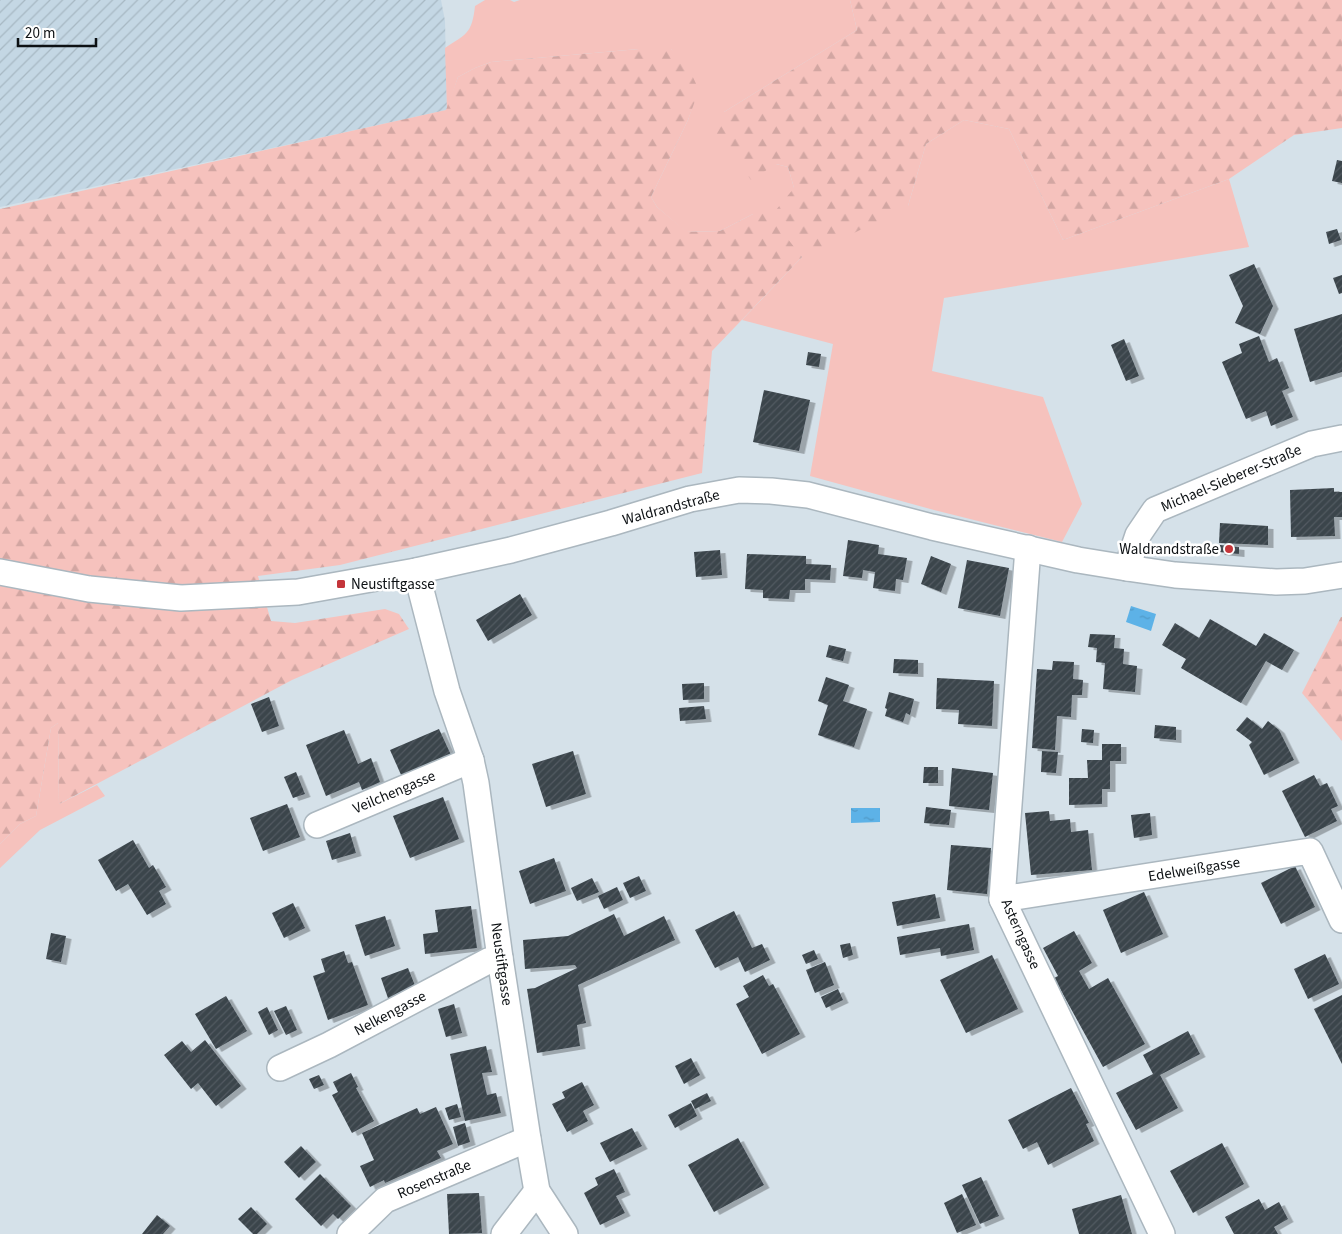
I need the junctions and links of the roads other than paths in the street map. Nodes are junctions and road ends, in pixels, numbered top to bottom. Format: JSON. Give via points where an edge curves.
{"nodes":[{"id":1,"x":1342,"y":438,"type":"edge"},
{"id":2,"x":1028,"y":548,"type":"junction"},
{"id":3,"x":1127,"y":568,"type":"junction"},
{"id":4,"x":416,"y":571,"type":"junction"},
{"id":5,"x":0,"y":572,"type":"edge"},
{"id":6,"x":1342,"y":575,"type":"edge"},
{"id":7,"x":471,"y":760,"type":"junction"},
{"id":8,"x":317,"y":825,"type":"dead end"},
{"id":9,"x":1002,"y":899,"type":"junction"},
{"id":10,"x":1342,"y":920,"type":"edge"},
{"id":11,"x":500,"y":958,"type":"junction"},
{"id":12,"x":280,"y":1068,"type":"dead end"},
{"id":13,"x":528,"y":1140,"type":"junction"},
{"id":14,"x":538,"y":1190,"type":"junction"},
{"id":15,"x":350,"y":1234,"type":"edge"},
{"id":16,"x":504,"y":1234,"type":"edge"},
{"id":17,"x":565,"y":1234,"type":"edge"},
{"id":18,"x":1162,"y":1234,"type":"edge"}],
"edges":[{"from":1,"to":3,"type":"street","name":"Michael-Sieberer-Straße","via":[[1312,444],[1155,510],[1138,534]]},
{"from":2,"to":3,"type":"street","name":"Waldrandstraße"},
{"from":2,"to":4,"type":"street","name":"Waldrandstraße","via":[[808,495],[739,490],[690,499],[520,548]]},
{"from":2,"to":9,"type":"street","name":"Asterngasse"},
{"from":3,"to":6,"type":"street","name":"Waldrandstraße","via":[[1276,582]]},
{"from":4,"to":5,"type":"street","via":[[298,592],[182,598],[88,589]]},
{"from":4,"to":7,"type":"street","name":"Neustiftgasse","via":[[447,691]]},
{"from":7,"to":8,"type":"street","name":"Veilchengasse"},
{"from":7,"to":11,"type":"street","name":"Neustiftgasse"},
{"from":9,"to":10,"type":"street","name":"Edelweißgasse","via":[[1310,851]]},
{"from":9,"to":18,"type":"street","name":"Asterngasse"},
{"from":11,"to":12,"type":"street","name":"Nelkengasse","via":[[488,961]]},
{"from":11,"to":13,"type":"street","name":"Neustiftgasse"},
{"from":13,"to":14,"type":"street","name":"Neustiftgasse"},
{"from":13,"to":15,"type":"street","name":"Rosenstraße","via":[[385,1200]]},
{"from":14,"to":16,"type":"street"},
{"from":14,"to":17,"type":"street"}]}
